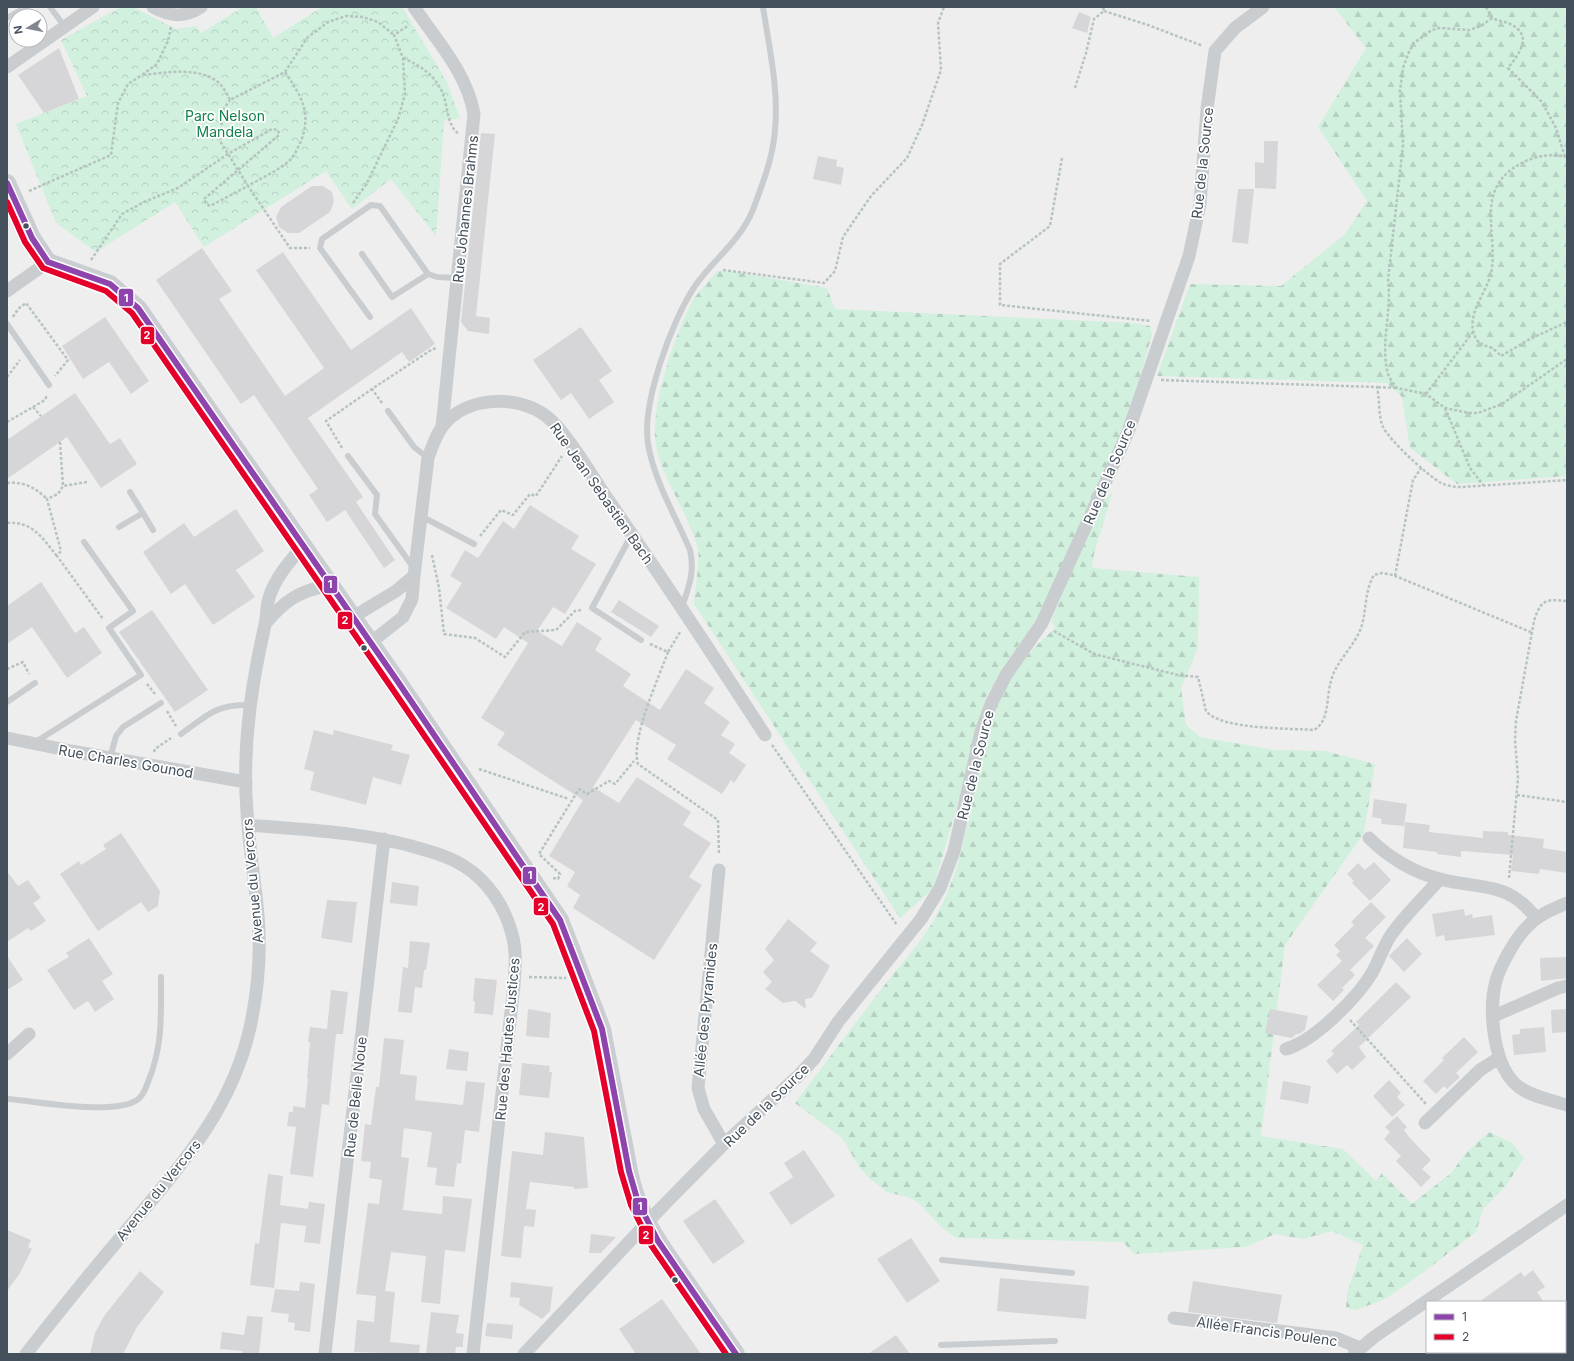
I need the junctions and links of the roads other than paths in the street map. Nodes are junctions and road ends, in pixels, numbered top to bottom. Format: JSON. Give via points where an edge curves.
{"nodes":[{"id":1,"x":26,"y":7,"type":"edge"},
{"id":2,"x":50,"y":7,"type":"edge"},
{"id":3,"x":93,"y":7,"type":"edge"},
{"id":4,"x":154,"y":7,"type":"edge"},
{"id":5,"x":202,"y":7,"type":"edge"},
{"id":6,"x":763,"y":7,"type":"edge"},
{"id":7,"x":1263,"y":7,"type":"edge"},
{"id":8,"x":418,"y":12,"type":"edge"},
{"id":9,"x":7,"y":18,"type":"edge"},
{"id":10,"x":65,"y":27,"type":"junction"},
{"id":11,"x":7,"y":67,"type":"edge"},
{"id":12,"x":10,"y":190,"type":"edge"},
{"id":13,"x":362,"y":254,"type":"dead end"},
{"id":14,"x":48,"y":262,"type":"junction"},
{"id":15,"x":428,"y":274,"type":"junction"},
{"id":16,"x":457,"y":278,"type":"junction"},
{"id":17,"x":7,"y":291,"type":"edge"},
{"id":18,"x":370,"y":317,"type":"dead end"},
{"id":19,"x":7,"y":324,"type":"edge"},
{"id":20,"x":49,"y":385,"type":"dead end"},
{"id":21,"x":388,"y":411,"type":"road end"},
{"id":22,"x":442,"y":427,"type":"junction"},
{"id":23,"x":348,"y":456,"type":"road end"},
{"id":24,"x":428,"y":458,"type":"junction"},
{"id":25,"x":130,"y":492,"type":"dead end"},
{"id":26,"x":143,"y":512,"type":"junction"},
{"id":27,"x":420,"y":516,"type":"junction"},
{"id":28,"x":119,"y":528,"type":"dead end"},
{"id":29,"x":153,"y":530,"type":"dead end"},
{"id":30,"x":632,"y":534,"type":"junction"},
{"id":31,"x":84,"y":542,"type":"dead end"},
{"id":32,"x":474,"y":544,"type":"road end"},
{"id":33,"x":303,"y":546,"type":"junction"},
{"id":34,"x":414,"y":572,"type":"junction"},
{"id":35,"x":330,"y":585,"type":"junction"},
{"id":36,"x":682,"y":607,"type":"junction"},
{"id":37,"x":353,"y":617,"type":"junction"},
{"id":38,"x":265,"y":624,"type":"junction"},
{"id":39,"x":641,"y":640,"type":"road end"},
{"id":40,"x":370,"y":643,"type":"junction"},
{"id":41,"x":35,"y":683,"type":"road end"},
{"id":42,"x":7,"y":702,"type":"edge"},
{"id":43,"x":161,"y":703,"type":"dead end"},
{"id":44,"x":251,"y":704,"type":"junction"},
{"id":45,"x":182,"y":734,"type":"road end"},
{"id":46,"x":765,"y":735,"type":"road end"},
{"id":47,"x":7,"y":738,"type":"edge"},
{"id":48,"x":33,"y":743,"type":"junction"},
{"id":49,"x":110,"y":758,"type":"junction"},
{"id":50,"x":246,"y":782,"type":"junction"},
{"id":51,"x":248,"y":825,"type":"junction"},
{"id":52,"x":1370,"y":838,"type":"dead end"},
{"id":53,"x":384,"y":839,"type":"junction"},
{"id":54,"x":719,"y":870,"type":"road end"},
{"id":55,"x":1440,"y":880,"type":"junction"},
{"id":56,"x":1567,"y":903,"type":"edge"},
{"id":57,"x":1536,"y":918,"type":"junction"},
{"id":58,"x":161,"y":977,"type":"dead end"},
{"id":59,"x":1567,"y":986,"type":"edge"},
{"id":60,"x":1494,"y":1016,"type":"junction"},
{"id":61,"x":29,"y":1034,"type":"dead end"},
{"id":62,"x":1286,"y":1049,"type":"dead end"},
{"id":63,"x":7,"y":1054,"type":"edge"},
{"id":64,"x":1499,"y":1058,"type":"junction"},
{"id":65,"x":7,"y":1099,"type":"edge"},
{"id":66,"x":1567,"y":1105,"type":"edge"},
{"id":67,"x":1425,"y":1123,"type":"dead end"},
{"id":68,"x":724,"y":1144,"type":"junction"},
{"id":69,"x":1567,"y":1205,"type":"edge"},
{"id":70,"x":647,"y":1223,"type":"junction"},
{"id":71,"x":942,"y":1260,"type":"dead end"},
{"id":72,"x":1072,"y":1273,"type":"dead end"},
{"id":73,"x":1429,"y":1301,"type":"edge"},
{"id":74,"x":1426,"y":1303,"type":"edge"},
{"id":75,"x":1174,"y":1318,"type":"dead end"},
{"id":76,"x":1055,"y":1341,"type":"dead end"},
{"id":77,"x":941,"y":1345,"type":"dead end"},
{"id":78,"x":1357,"y":1351,"type":"edge"},
{"id":79,"x":26,"y":1354,"type":"edge"},
{"id":80,"x":325,"y":1354,"type":"edge"},
{"id":81,"x":473,"y":1354,"type":"edge"},
{"id":82,"x":524,"y":1354,"type":"edge"},
{"id":83,"x":736,"y":1354,"type":"edge"}],
"edges":[{"from":1,"to":9,"type":"lane"},
{"from":2,"to":10,"type":"lane"},
{"from":3,"to":10,"type":"street"},
{"from":4,"to":5,"type":"street","via":[[173,16],[188,14]]},
{"from":6,"to":36,"type":"lane","via":[[775,99],[772,149],[751,213],[737,239],[709,268],[682,307],[650,402],[646,433],[653,464],[693,561],[693,570]]},
{"from":7,"to":68,"type":"street","name":"Rue de la Source","via":[[1235,28],[1215,50],[1207,109],[1200,204],[1189,256],[1128,432],[1042,623],[1006,675],[991,704],[981,732],[954,851],[940,888],[921,919],[838,1022],[814,1058]]},
{"from":8,"to":16,"type":"street","name":"Rue Johannes Brahms","via":[[456,68],[467,89],[474,114]]},
{"from":10,"to":11,"type":"street"},
{"from":12,"to":14,"type":"street","via":[[32,238]]},
{"from":13,"to":15,"type":"lane","via":[[392,297]]},
{"from":14,"to":17,"type":"street"},
{"from":14,"to":33,"type":"street","via":[[110,284],[138,308]]},
{"from":15,"to":16,"type":"lane"},
{"from":15,"to":18,"type":"lane","via":[[380,206],[376,204],[322,239],[320,248]]},
{"from":16,"to":22,"type":"street","name":"Rue Johannes Brahms"},
{"from":19,"to":20,"type":"lane"},
{"from":21,"to":24,"type":"lane","via":[[414,447]]},
{"from":22,"to":24,"type":"street","name":"Rue Jean Sebastien Bach"},
{"from":22,"to":30,"type":"street","name":"Rue Jean Sebastien Bach","via":[[469,408],[495,401],[512,401],[526,405],[547,417],[570,444]]},
{"from":23,"to":34,"type":"lane","via":[[377,495],[375,514]]},
{"from":24,"to":27,"type":"street","name":"Rue Jean Sebastien Bach"},
{"from":25,"to":26,"type":"lane"},
{"from":26,"to":28,"type":"lane"},
{"from":26,"to":29,"type":"lane"},
{"from":27,"to":32,"type":"lane"},
{"from":27,"to":34,"type":"street","name":"Rue Jean Sebastien Bach"},
{"from":30,"to":36,"type":"street","name":"Rue Jean Sebastien Bach"},
{"from":30,"to":39,"type":"lane","via":[[592,608]]},
{"from":31,"to":48,"type":"lane","via":[[133,611],[109,628],[141,675]]},
{"from":33,"to":35,"type":"street"},
{"from":33,"to":38,"type":"street","name":"Avenue du Vercors","via":[[276,580],[269,599]]},
{"from":34,"to":37,"type":"street","via":[[396,591]]},
{"from":34,"to":40,"type":"street","name":"Rue Jean Sebastien Bach","via":[[412,599],[405,613]]},
{"from":35,"to":37,"type":"street"},
{"from":35,"to":38,"type":"street","name":"Avenue du Vercors","via":[[292,597],[279,607]]},
{"from":36,"to":46,"type":"street","name":"Rue Jean Sebastien Bach"},
{"from":37,"to":40,"type":"street"},
{"from":38,"to":44,"type":"street","name":"Avenue du Vercors","via":[[259,644]]},
{"from":40,"to":70,"type":"street","via":[[560,920],[602,1029],[633,1193]]},
{"from":41,"to":42,"type":"lane"},
{"from":43,"to":49,"type":"lane","via":[[123,727],[116,736]]},
{"from":44,"to":45,"type":"lane","via":[[231,704],[215,710]]},
{"from":44,"to":50,"type":"street","name":"Avenue du Vercors"},
{"from":47,"to":48,"type":"street","name":"Rue Charles Gounod"},
{"from":48,"to":49,"type":"street","name":"Rue Charles Gounod"},
{"from":49,"to":50,"type":"street","name":"Rue Charles Gounod"},
{"from":50,"to":51,"type":"street","name":"Avenue du Vercors"},
{"from":51,"to":53,"type":"street","name":"Rue des Hautes Justices"},
{"from":51,"to":79,"type":"street","name":"Avenue du Vercors","via":[[258,918],[258,961],[251,1023],[234,1076],[218,1112],[183,1162]]},
{"from":52,"to":55,"type":"street","via":[[1394,859]]},
{"from":53,"to":80,"type":"street","name":"Rue de Belle Noue"},
{"from":53,"to":81,"type":"street","name":"Rue des Hautes Justices","via":[[443,855],[474,872],[503,909],[515,946],[514,985]]},
{"from":54,"to":68,"type":"street","name":"Allée des Pyramides","via":[[698,1088],[704,1109]]},
{"from":55,"to":57,"type":"street","via":[[1495,888],[1508,893],[1528,907]]},
{"from":55,"to":62,"type":"street","via":[[1392,933],[1371,974],[1341,1009],[1309,1038]]},
{"from":56,"to":57,"type":"street"},
{"from":57,"to":60,"type":"street","via":[[1518,939],[1496,981]]},
{"from":58,"to":65,"type":"lane","via":[[161,1032],[157,1062],[147,1087],[138,1100],[124,1106],[102,1108]]},
{"from":59,"to":60,"type":"street"},
{"from":60,"to":64,"type":"street"},
{"from":61,"to":63,"type":"street"},
{"from":64,"to":66,"type":"street","via":[[1510,1078],[1519,1087]]},
{"from":64,"to":67,"type":"street","via":[[1480,1070]]},
{"from":68,"to":70,"type":"street","name":"Rue de la Source"},
{"from":69,"to":73,"type":"street","name":"Allée Francis Poulenc"},
{"from":70,"to":82,"type":"street","name":"Rue de la Source"},
{"from":70,"to":83,"type":"street"},
{"from":71,"to":72,"type":"lane"},
{"from":74,"to":78,"type":"street","name":"Allée Francis Poulenc"},
{"from":75,"to":78,"type":"street","name":"Allée Francis Poulenc","via":[[1336,1338]]},
{"from":76,"to":77,"type":"lane"}]}
